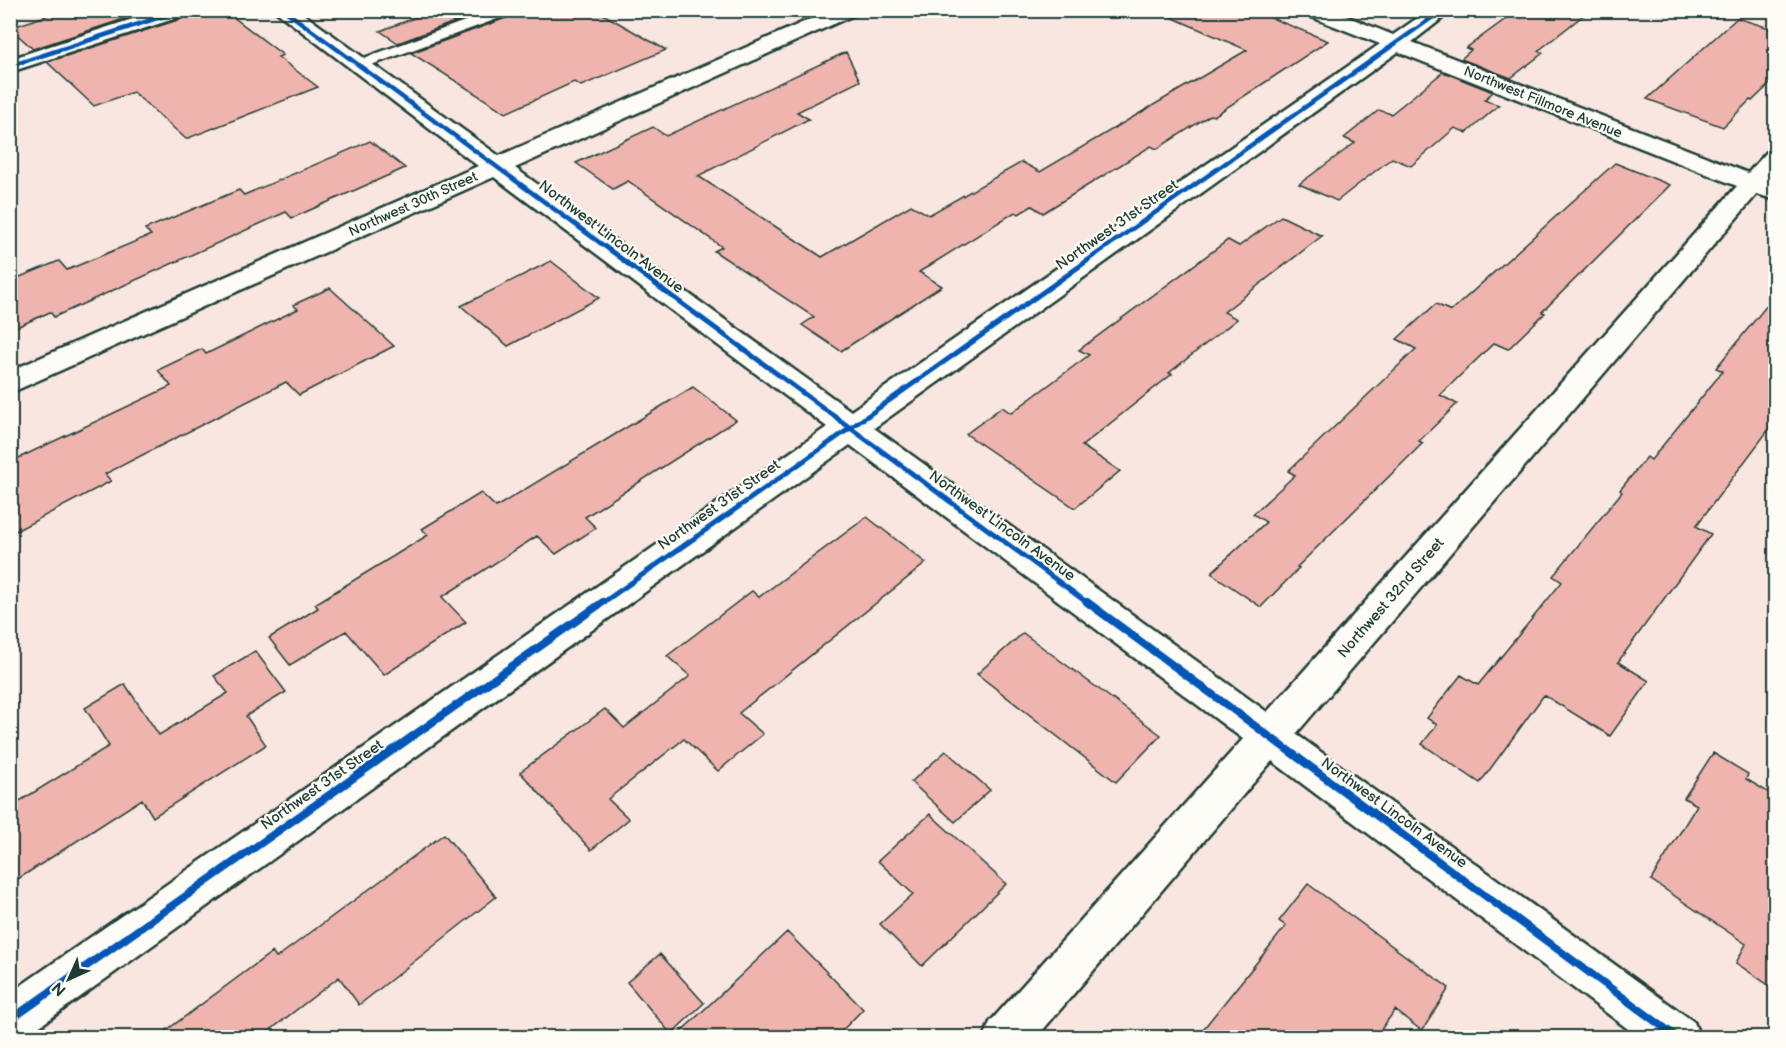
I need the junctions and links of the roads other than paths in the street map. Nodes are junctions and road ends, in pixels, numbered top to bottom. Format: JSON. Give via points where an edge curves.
{"nodes":[{"id":1,"x":182,"y":10,"type":"edge"},
{"id":2,"x":284,"y":10,"type":"edge"},
{"id":3,"x":849,"y":10,"type":"edge"},
{"id":4,"x":1311,"y":10,"type":"edge"},
{"id":5,"x":1443,"y":10,"type":"edge"},
{"id":6,"x":503,"y":12,"type":"dead end"},
{"id":7,"x":1396,"y":44,"type":"junction"},
{"id":8,"x":358,"y":65,"type":"junction"},
{"id":9,"x":10,"y":66,"type":"edge"},
{"id":10,"x":1776,"y":157,"type":"edge"},
{"id":11,"x":497,"y":167,"type":"junction"},
{"id":12,"x":1763,"y":188,"type":"edge"},
{"id":13,"x":10,"y":383,"type":"edge"},
{"id":14,"x":849,"y":428,"type":"junction"},
{"id":15,"x":1271,"y":736,"type":"junction"},
{"id":16,"x":10,"y":1020,"type":"edge"},
{"id":17,"x":1006,"y":1038,"type":"edge"},
{"id":18,"x":1678,"y":1038,"type":"edge"}],
"edges":[{"from":1,"to":9,"type":"street"},
{"from":2,"to":8,"type":"street","name":"Northwest Lincoln Avenue"},
{"from":3,"to":11,"type":"street","name":"Northwest 30th Street"},
{"from":4,"to":7,"type":"street","name":"Northwest Fillmore Avenue"},
{"from":5,"to":7,"type":"street","name":"Northwest 31st Street"},
{"from":6,"to":8,"type":"lane"},
{"from":7,"to":12,"type":"street","name":"Northwest Fillmore Avenue"},
{"from":7,"to":14,"type":"street","name":"Northwest 31st Street"},
{"from":8,"to":11,"type":"street","name":"Northwest Lincoln Avenue"},
{"from":10,"to":12,"type":"street","name":"Northwest 32nd Street"},
{"from":11,"to":13,"type":"street","name":"Northwest 30th Street"},
{"from":11,"to":14,"type":"street","name":"Northwest Lincoln Avenue"},
{"from":12,"to":15,"type":"street","name":"Northwest 32nd Street"},
{"from":14,"to":15,"type":"street","name":"Northwest Lincoln Avenue"},
{"from":14,"to":16,"type":"street","name":"Northwest 31st Street"},
{"from":15,"to":17,"type":"street","name":"Northwest 32nd Street"},
{"from":15,"to":18,"type":"street","name":"Northwest Lincoln Avenue"}]}
